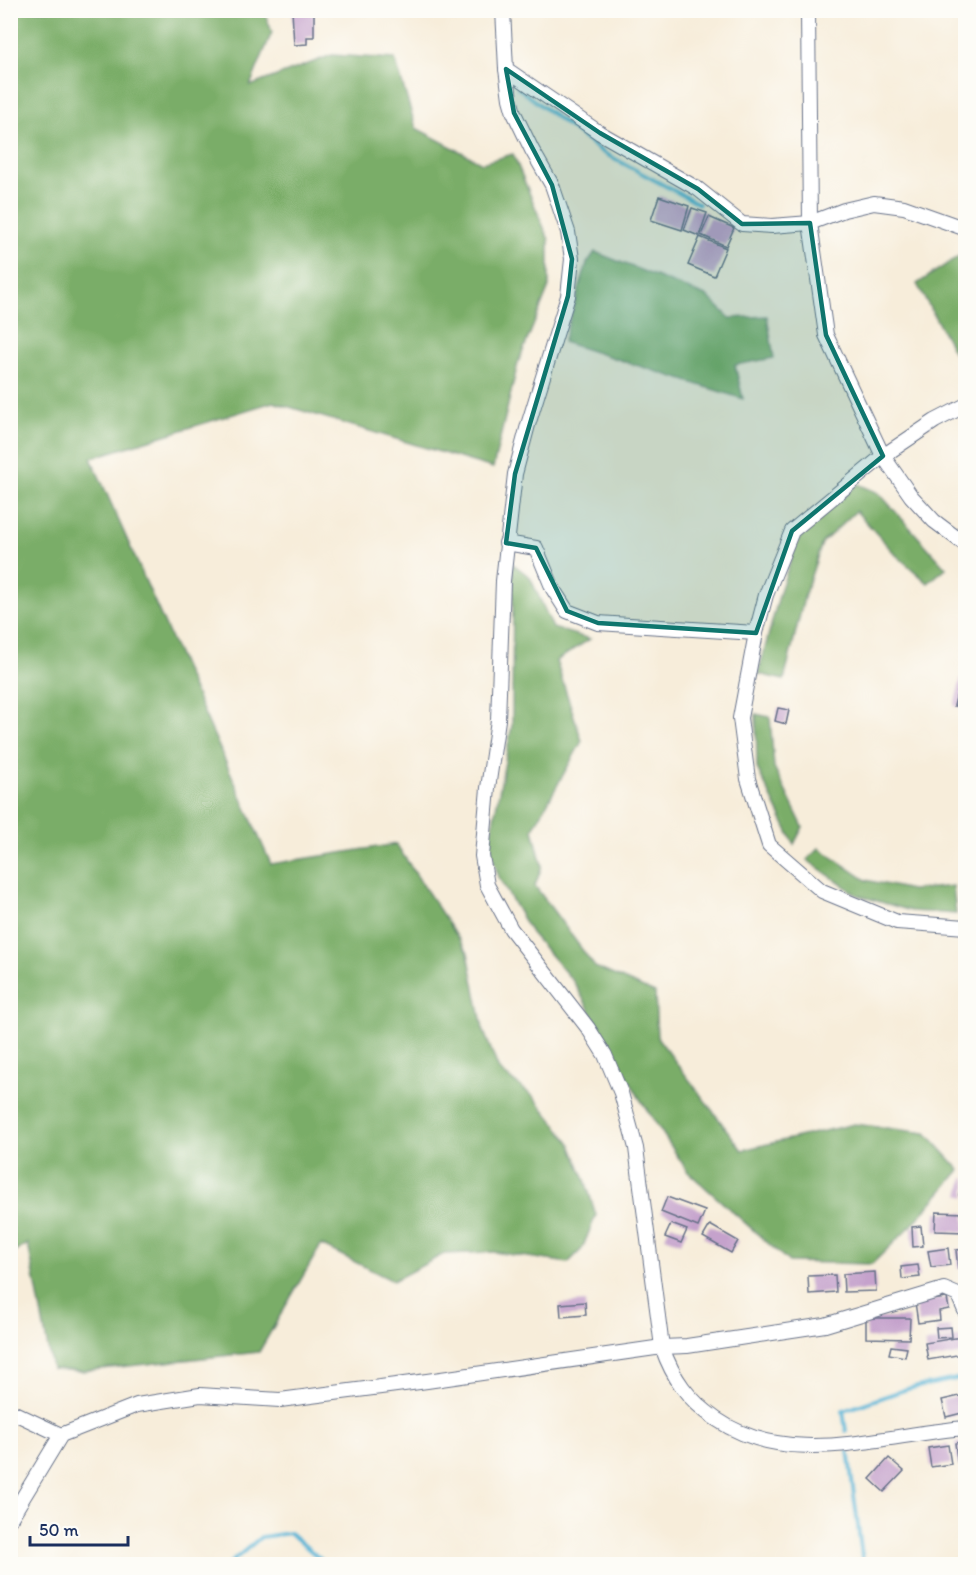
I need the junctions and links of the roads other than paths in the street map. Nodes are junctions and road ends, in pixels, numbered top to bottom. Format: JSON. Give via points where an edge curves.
{"nodes":[{"id":1,"x":504,"y":10,"type":"edge"},
{"id":2,"x":807,"y":10,"type":"edge"},
{"id":3,"x":506,"y":69,"type":"junction"},
{"id":4,"x":810,"y":223,"type":"junction"},
{"id":5,"x":966,"y":229,"type":"edge"},
{"id":6,"x":966,"y":405,"type":"edge"},
{"id":7,"x":883,"y":456,"type":"junction"},
{"id":8,"x":506,"y":543,"type":"junction"},
{"id":9,"x":966,"y":545,"type":"edge"},
{"id":10,"x":756,"y":633,"type":"junction"},
{"id":11,"x":966,"y":927,"type":"edge"},
{"id":12,"x":966,"y":1313,"type":"edge"},
{"id":13,"x":662,"y":1347,"type":"junction"},
{"id":14,"x":10,"y":1412,"type":"edge"},
{"id":15,"x":966,"y":1428,"type":"edge"},
{"id":16,"x":61,"y":1435,"type":"junction"},
{"id":17,"x":10,"y":1519,"type":"edge"}],
"edges":[{"from":1,"to":3,"type":"street"},
{"from":2,"to":4,"type":"street"},
{"from":3,"to":4,"type":"street","via":[[600,133],[698,189],[742,224]]},
{"from":3,"to":8,"type":"street","via":[[514,113],[552,185],[568,232],[572,260],[568,296],[515,474]]},
{"from":4,"to":5,"type":"street","via":[[874,203],[904,207]]},
{"from":4,"to":7,"type":"street","via":[[826,335]]},
{"from":6,"to":7,"type":"street"},
{"from":7,"to":9,"type":"street","via":[[934,521]]},
{"from":7,"to":10,"type":"street","via":[[792,531],[766,595]]},
{"from":8,"to":10,"type":"street","via":[[536,548],[567,611],[598,623]]},
{"from":8,"to":13,"type":"street","via":[[498,720],[483,838],[487,885],[511,929],[588,1028],[621,1093],[636,1148]]},
{"from":10,"to":11,"type":"street","via":[[740,718],[748,779],[769,845],[822,891],[897,922]]},
{"from":12,"to":13,"type":"street","via":[[958,1295],[944,1289],[825,1324]]},
{"from":13,"to":15,"type":"street","via":[[682,1389],[704,1411],[731,1429],[759,1440],[828,1446]]},
{"from":13,"to":16,"type":"street","via":[[280,1401],[201,1395],[137,1405]]},
{"from":14,"to":16,"type":"street"},
{"from":16,"to":17,"type":"street"}]}
